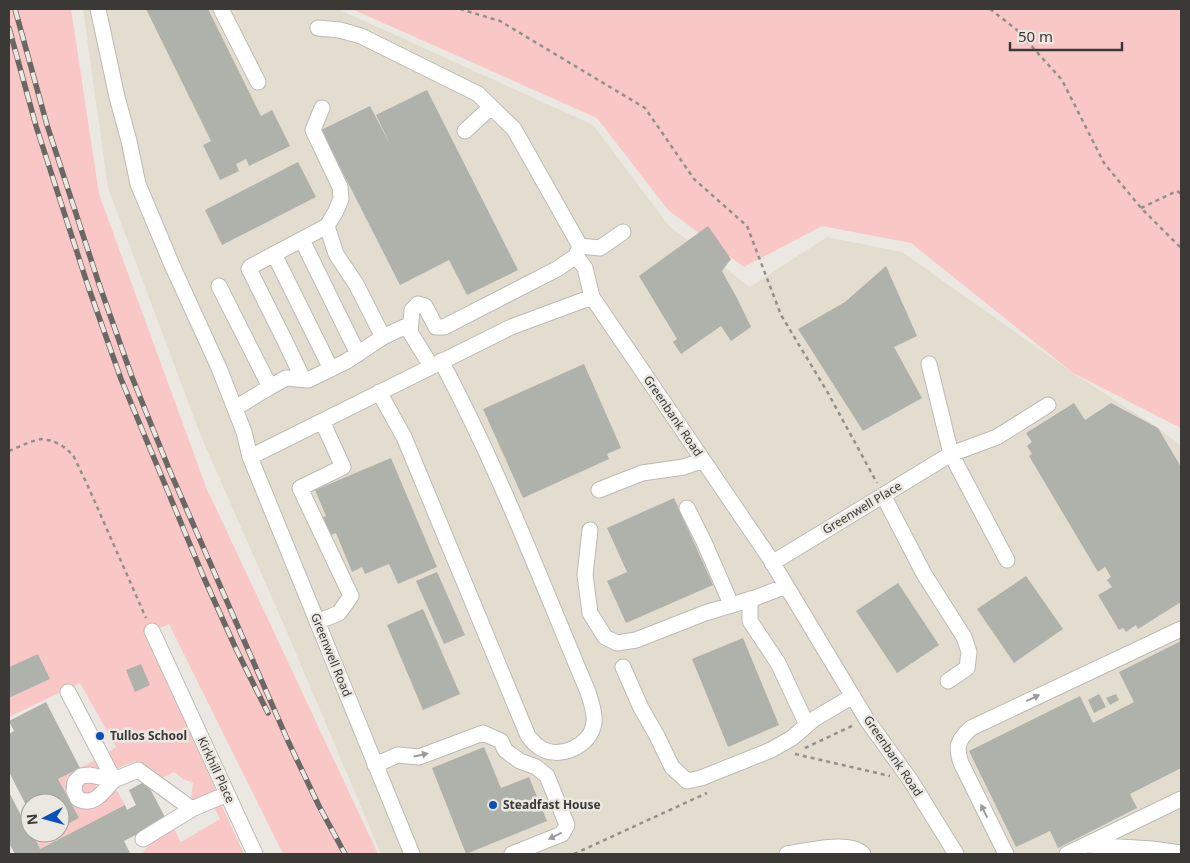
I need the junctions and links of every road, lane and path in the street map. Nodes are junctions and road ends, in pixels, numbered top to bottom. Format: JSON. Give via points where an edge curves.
{"nodes":[{"id":1,"x":98,"y":9,"type":"edge"},
{"id":2,"x":221,"y":9,"type":"edge"},
{"id":3,"x":460,"y":9,"type":"edge"},
{"id":4,"x":990,"y":9,"type":"edge"},
{"id":5,"x":318,"y":28,"type":"dead end"},
{"id":6,"x":258,"y":82,"type":"dead end"},
{"id":7,"x":491,"y":107,"type":"junction"},
{"id":8,"x":322,"y":108,"type":"dead end"},
{"id":9,"x":465,"y":132,"type":"dead end"},
{"id":10,"x":1181,"y":194,"type":"edge"},
{"id":11,"x":1141,"y":208,"type":"junction"},
{"id":12,"x":327,"y":226,"type":"junction"},
{"id":13,"x":623,"y":232,"type":"dead end"},
{"id":14,"x":302,"y":240,"type":"junction"},
{"id":15,"x":1181,"y":248,"type":"edge"},
{"id":16,"x":578,"y":251,"type":"junction"},
{"id":17,"x":274,"y":254,"type":"junction"},
{"id":18,"x":219,"y":286,"type":"dead end"},
{"id":19,"x":592,"y":298,"type":"junction"},
{"id":20,"x":410,"y":332,"type":"junction"},
{"id":21,"x":383,"y":337,"type":"junction"},
{"id":22,"x":358,"y":354,"type":"junction"},
{"id":23,"x":436,"y":364,"type":"junction"},
{"id":24,"x":928,"y":364,"type":"dead end"},
{"id":25,"x":331,"y":369,"type":"junction"},
{"id":26,"x":302,"y":379,"type":"junction"},
{"id":27,"x":270,"y":386,"type":"junction"},
{"id":28,"x":379,"y":392,"type":"junction"},
{"id":29,"x":1048,"y":405,"type":"dead end"},
{"id":30,"x":235,"y":408,"type":"junction"},
{"id":31,"x":322,"y":421,"type":"junction"},
{"id":32,"x":9,"y":451,"type":"edge"},
{"id":33,"x":951,"y":454,"type":"junction"},
{"id":34,"x":250,"y":456,"type":"junction"},
{"id":35,"x":703,"y":460,"type":"junction"},
{"id":36,"x":599,"y":490,"type":"dead end"},
{"id":37,"x":883,"y":495,"type":"junction"},
{"id":38,"x":687,"y":508,"type":"dead end"},
{"id":39,"x":590,"y":530,"type":"dead end"},
{"id":40,"x":1007,"y":560,"type":"dead end"},
{"id":41,"x":772,"y":563,"type":"junction"},
{"id":42,"x":786,"y":586,"type":"junction"},
{"id":43,"x":750,"y":599,"type":"junction"},
{"id":44,"x":730,"y":604,"type":"junction"},
{"id":45,"x":317,"y":622,"type":"junction"},
{"id":46,"x":1181,"y":628,"type":"edge"},
{"id":47,"x":152,"y":631,"type":"joint"},
{"id":48,"x":624,"y":667,"type":"dead end"},
{"id":49,"x":948,"y":681,"type":"dead end"},
{"id":50,"x":68,"y":692,"type":"dead end"},
{"id":51,"x":853,"y":696,"type":"junction"},
{"id":52,"x":807,"y":725,"type":"junction"},
{"id":53,"x":794,"y":753,"type":"dead end"},
{"id":54,"x":375,"y":765,"type":"junction"},
{"id":55,"x":911,"y":781,"type":"junction"},
{"id":56,"x":227,"y":794,"type":"junction"},
{"id":57,"x":1181,"y":799,"type":"edge"},
{"id":58,"x":192,"y":809,"type":"junction"},
{"id":59,"x":142,"y":839,"type":"dead end"},
{"id":60,"x":1084,"y":849,"type":"edge"},
{"id":61,"x":1181,"y":853,"type":"edge"},
{"id":62,"x":255,"y":854,"type":"edge"},
{"id":63,"x":412,"y":854,"type":"edge"},
{"id":64,"x":512,"y":854,"type":"edge"},
{"id":65,"x":786,"y":854,"type":"edge"},
{"id":66,"x":863,"y":854,"type":"edge"},
{"id":67,"x":956,"y":854,"type":"edge"},
{"id":68,"x":1006,"y":854,"type":"edge"},
{"id":69,"x":1067,"y":854,"type":"edge"}],
"edges":[{"from":1,"to":30,"type":"street","name":"Greenwell Road","via":[[138,184]]},
{"from":2,"to":6,"type":"street"},
{"from":3,"to":37,"type":"path","via":[[500,21],[645,108],[694,179],[746,226],[781,316],[828,393]]},
{"from":4,"to":11,"type":"path","via":[[1017,30],[1062,80],[1104,163]]},
{"from":5,"to":7,"type":"street","name":"Greenbank Road","via":[[361,36],[478,94]]},
{"from":7,"to":9,"type":"street"},
{"from":7,"to":16,"type":"street","name":"Greenbank Road","via":[[514,129],[570,226]]},
{"from":8,"to":12,"type":"street","via":[[313,130],[341,192],[339,204]]},
{"from":10,"to":11,"type":"path","via":[[1178,192]]},
{"from":11,"to":15,"type":"path"},
{"from":12,"to":14,"type":"street"},
{"from":12,"to":21,"type":"street","via":[[336,254],[356,284]]},
{"from":13,"to":16,"type":"street","via":[[600,248]]},
{"from":14,"to":17,"type":"street"},
{"from":14,"to":22,"type":"street"},
{"from":16,"to":19,"type":"street","name":"Greenbank Road"},
{"from":16,"to":20,"type":"street","via":[[557,269],[444,327],[436,327],[425,306],[418,304],[412,310]]},
{"from":17,"to":25,"type":"street"},
{"from":17,"to":26,"type":"street","via":[[250,267],[250,271]]},
{"from":18,"to":27,"type":"street"},
{"from":19,"to":23,"type":"street","via":[[511,326]]},
{"from":19,"to":35,"type":"street","name":"Greenbank Road"},
{"from":20,"to":21,"type":"street","via":[[404,327]]},
{"from":20,"to":23,"type":"street"},
{"from":21,"to":22,"type":"street"},
{"from":22,"to":25,"type":"street"},
{"from":23,"to":28,"type":"street"},
{"from":23,"to":28,"type":"street","via":[[466,406],[588,692],[594,724],[584,742],[572,750],[550,752],[539,748],[528,736],[404,437]]},
{"from":24,"to":33,"type":"street"},
{"from":25,"to":26,"type":"street","via":[[308,380]]},
{"from":26,"to":27,"type":"street","via":[[286,378]]},
{"from":27,"to":30,"type":"street"},
{"from":28,"to":31,"type":"street"},
{"from":29,"to":33,"type":"street","name":"Greenwell Place","via":[[998,437]]},
{"from":30,"to":34,"type":"street","name":"Greenwell Road"},
{"from":31,"to":34,"type":"street"},
{"from":31,"to":45,"type":"street","via":[[343,467],[300,488],[352,596],[339,613]]},
{"from":32,"to":47,"type":"path","via":[[41,439],[52,441],[72,455]]},
{"from":33,"to":37,"type":"street","name":"Greenwell Place"},
{"from":33,"to":40,"type":"street"},
{"from":34,"to":45,"type":"street","name":"Greenwell Road"},
{"from":35,"to":36,"type":"street","via":[[684,467],[642,473]]},
{"from":35,"to":41,"type":"street","name":"Greenbank Road"},
{"from":37,"to":41,"type":"street","name":"Greenwell Place"},
{"from":37,"to":49,"type":"street","via":[[924,574],[964,636],[969,652],[967,668]]},
{"from":38,"to":44,"type":"street"},
{"from":39,"to":44,"type":"street","via":[[585,575],[590,613],[605,637],[617,643],[636,640]]},
{"from":41,"to":42,"type":"street","name":"Greenbank Road"},
{"from":42,"to":43,"type":"street"},
{"from":42,"to":51,"type":"street","name":"Greenbank Road"},
{"from":43,"to":44,"type":"street"},
{"from":43,"to":52,"type":"street","via":[[750,621],[778,662]]},
{"from":45,"to":54,"type":"street","name":"Greenwell Road"},
{"from":68,"to":46,"type":"street","one_way":true,"via":[[957,752],[963,735],[971,728]]},
{"from":47,"to":56,"type":"street","name":"Kirkhill Place"},
{"from":48,"to":52,"type":"street","via":[[672,767],[687,781],[771,750]]},
{"from":50,"to":58,"type":"street","via":[[114,780],[138,770]]},
{"from":51,"to":52,"type":"street"},
{"from":51,"to":55,"type":"street","name":"Greenbank Road"},
{"from":53,"to":55,"type":"path"},
{"from":54,"to":63,"type":"street","name":"Greenwell Road"},
{"from":54,"to":64,"type":"street","one_way":true,"via":[[398,755],[419,758],[483,733],[500,741],[505,750],[546,776],[567,825],[562,834]]},
{"from":55,"to":67,"type":"street","name":"Greenbank Road"},
{"from":56,"to":58,"type":"street"},
{"from":56,"to":62,"type":"street","name":"Kirkhill Place"},
{"from":57,"to":60,"type":"street"},
{"from":58,"to":59,"type":"street"},
{"from":60,"to":61,"type":"street","via":[[1152,849]]},
{"from":60,"to":69,"type":"street"},
{"from":65,"to":66,"type":"street","via":[[831,846]]}]}
